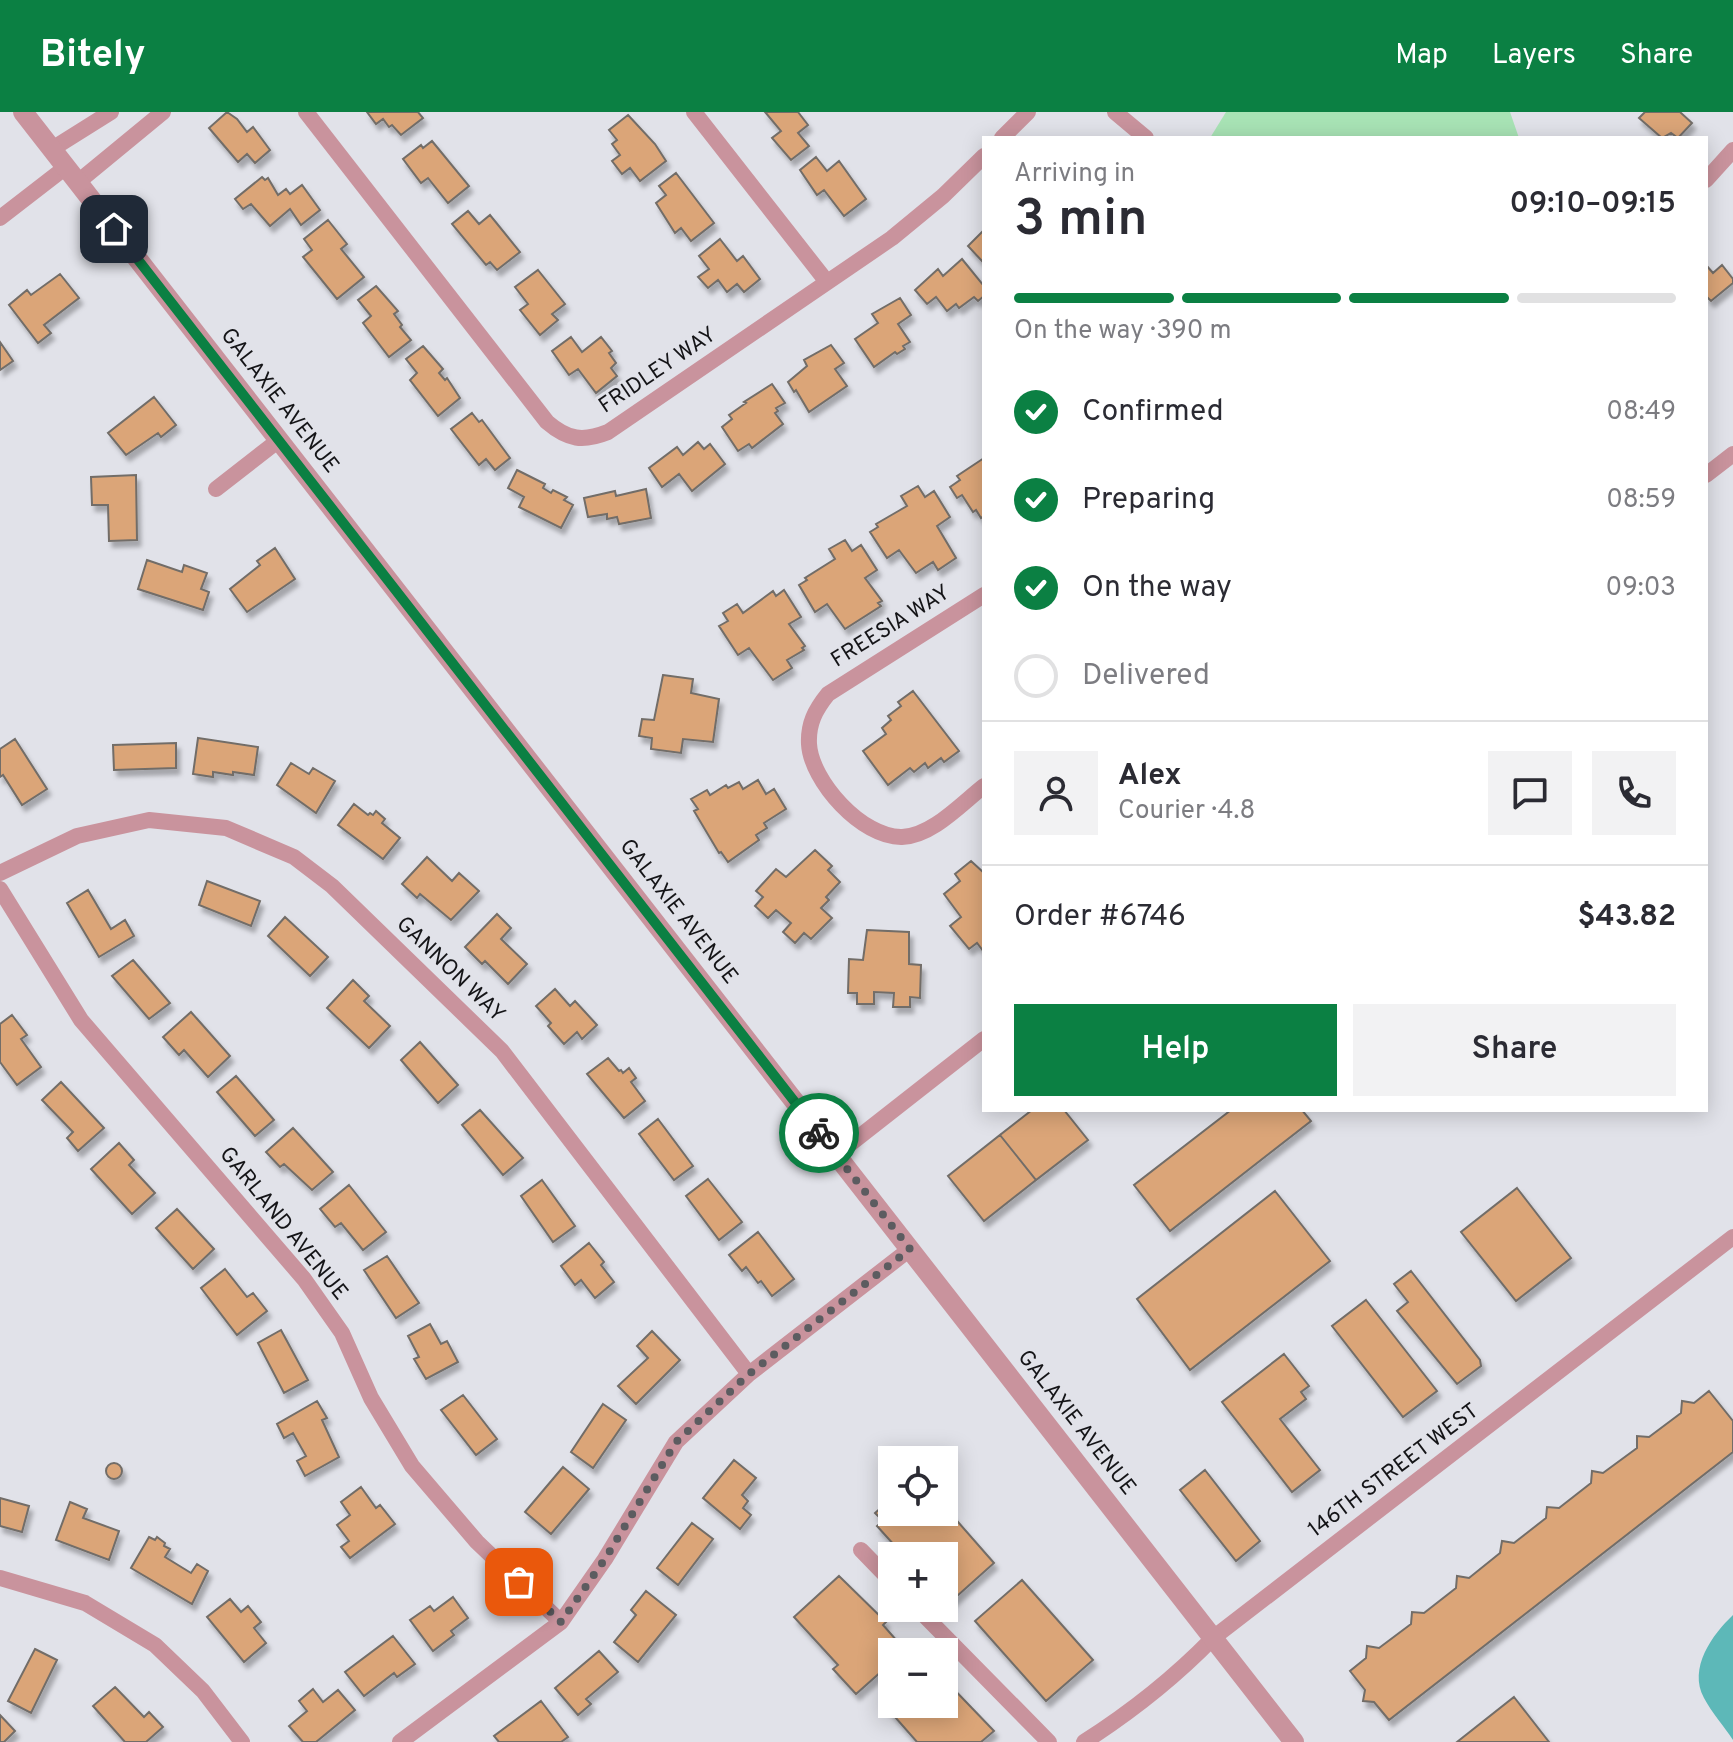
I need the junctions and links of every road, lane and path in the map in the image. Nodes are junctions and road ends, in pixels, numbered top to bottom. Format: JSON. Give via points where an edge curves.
{"nodes":[{"id":1,"x":23,"y":112,"type":"edge"},
{"id":2,"x":111,"y":112,"type":"edge"},
{"id":3,"x":163,"y":112,"type":"edge"},
{"id":4,"x":306,"y":112,"type":"edge"},
{"id":5,"x":694,"y":112,"type":"edge"},
{"id":6,"x":1028,"y":112,"type":"edge"},
{"id":7,"x":1115,"y":112,"type":"edge"},
{"id":8,"x":1004,"y":136,"type":"edge"},
{"id":9,"x":1144,"y":136,"type":"edge"},
{"id":10,"x":52,"y":149,"type":"junction"},
{"id":11,"x":1733,"y":150,"type":"edge"},
{"id":12,"x":982,"y":158,"type":"edge"},
{"id":13,"x":72,"y":175,"type":"junction"},
{"id":14,"x":1708,"y":178,"type":"edge"},
{"id":15,"x":0,"y":218,"type":"edge"},
{"id":16,"x":827,"y":282,"type":"junction"},
{"id":17,"x":279,"y":440,"type":"junction"},
{"id":18,"x":1733,"y":454,"type":"edge"},
{"id":19,"x":1708,"y":473,"type":"edge"},
{"id":20,"x":216,"y":489,"type":"dead end"},
{"id":21,"x":982,"y":596,"type":"edge"},
{"id":22,"x":982,"y":788,"type":"edge"},
{"id":23,"x":0,"y":873,"type":"edge"},
{"id":24,"x":0,"y":889,"type":"edge"},
{"id":25,"x":982,"y":1041,"type":"edge"},
{"id":26,"x":836,"y":1155,"type":"junction"},
{"id":27,"x":1733,"y":1237,"type":"edge"},
{"id":28,"x":910,"y":1249,"type":"junction"},
{"id":29,"x":749,"y":1374,"type":"junction"},
{"id":30,"x":861,"y":1550,"type":"dead end"},
{"id":31,"x":878,"y":1568,"type":"edge"},
{"id":32,"x":0,"y":1578,"type":"edge"},
{"id":33,"x":561,"y":1622,"type":"junction"},
{"id":34,"x":931,"y":1622,"type":"edge"},
{"id":35,"x":1213,"y":1638,"type":"junction"},
{"id":36,"x":242,"y":1742,"type":"edge"},
{"id":37,"x":400,"y":1742,"type":"edge"},
{"id":38,"x":1049,"y":1742,"type":"edge"},
{"id":39,"x":1084,"y":1742,"type":"edge"},
{"id":40,"x":1294,"y":1742,"type":"edge"}],
"edges":[{"from":1,"to":10,"type":"street","name":"GALAXIE AVENUE"},
{"from":2,"to":10,"type":"street"},
{"from":3,"to":13,"type":"street"},
{"from":4,"to":16,"type":"street","name":"FRIDLEY WAY","via":[[547,422],[577,440],[608,432]]},
{"from":5,"to":16,"type":"street"},
{"from":6,"to":8,"type":"street"},
{"from":7,"to":9,"type":"street"},
{"from":10,"to":13,"type":"street","name":"GALAXIE AVENUE"},
{"from":11,"to":14,"type":"street"},
{"from":12,"to":16,"type":"street","name":"FRIDLEY WAY","via":[[917,219]]},
{"from":13,"to":15,"type":"street"},
{"from":13,"to":17,"type":"street","name":"GALAXIE AVENUE"},
{"from":17,"to":20,"type":"street"},
{"from":17,"to":26,"type":"street","name":"GALAXIE AVENUE"},
{"from":18,"to":19,"type":"street"},
{"from":21,"to":22,"type":"street","name":"FREESIA WAY","via":[[828,694],[813,715],[809,741],[821,776],[856,821],[878,834],[914,835]]},
{"from":23,"to":29,"type":"street","name":"GANNON WAY","via":[[77,836],[149,820],[226,828],[294,857],[332,886],[502,1051]]},
{"from":24,"to":33,"type":"street","name":"GARLAND AVENUE","via":[[81,1020],[304,1279],[342,1333],[371,1398],[412,1466],[477,1542]]},
{"from":25,"to":26,"type":"street"},
{"from":26,"to":28,"type":"street","name":"GALAXIE AVENUE"},
{"from":27,"to":35,"type":"street","name":"146TH STREET WEST"},
{"from":28,"to":29,"type":"street"},
{"from":28,"to":35,"type":"street","name":"GALAXIE AVENUE"},
{"from":29,"to":33,"type":"street","via":[[676,1442]]},
{"from":30,"to":31,"type":"street"},
{"from":32,"to":36,"type":"street","via":[[85,1603],[155,1645],[203,1691]]},
{"from":33,"to":37,"type":"street"},
{"from":34,"to":38,"type":"street"},
{"from":35,"to":39,"type":"street","name":"146TH STREET WEST","via":[[1149,1696]]},
{"from":35,"to":40,"type":"street","name":"GALAXIE AVENUE"}]}
